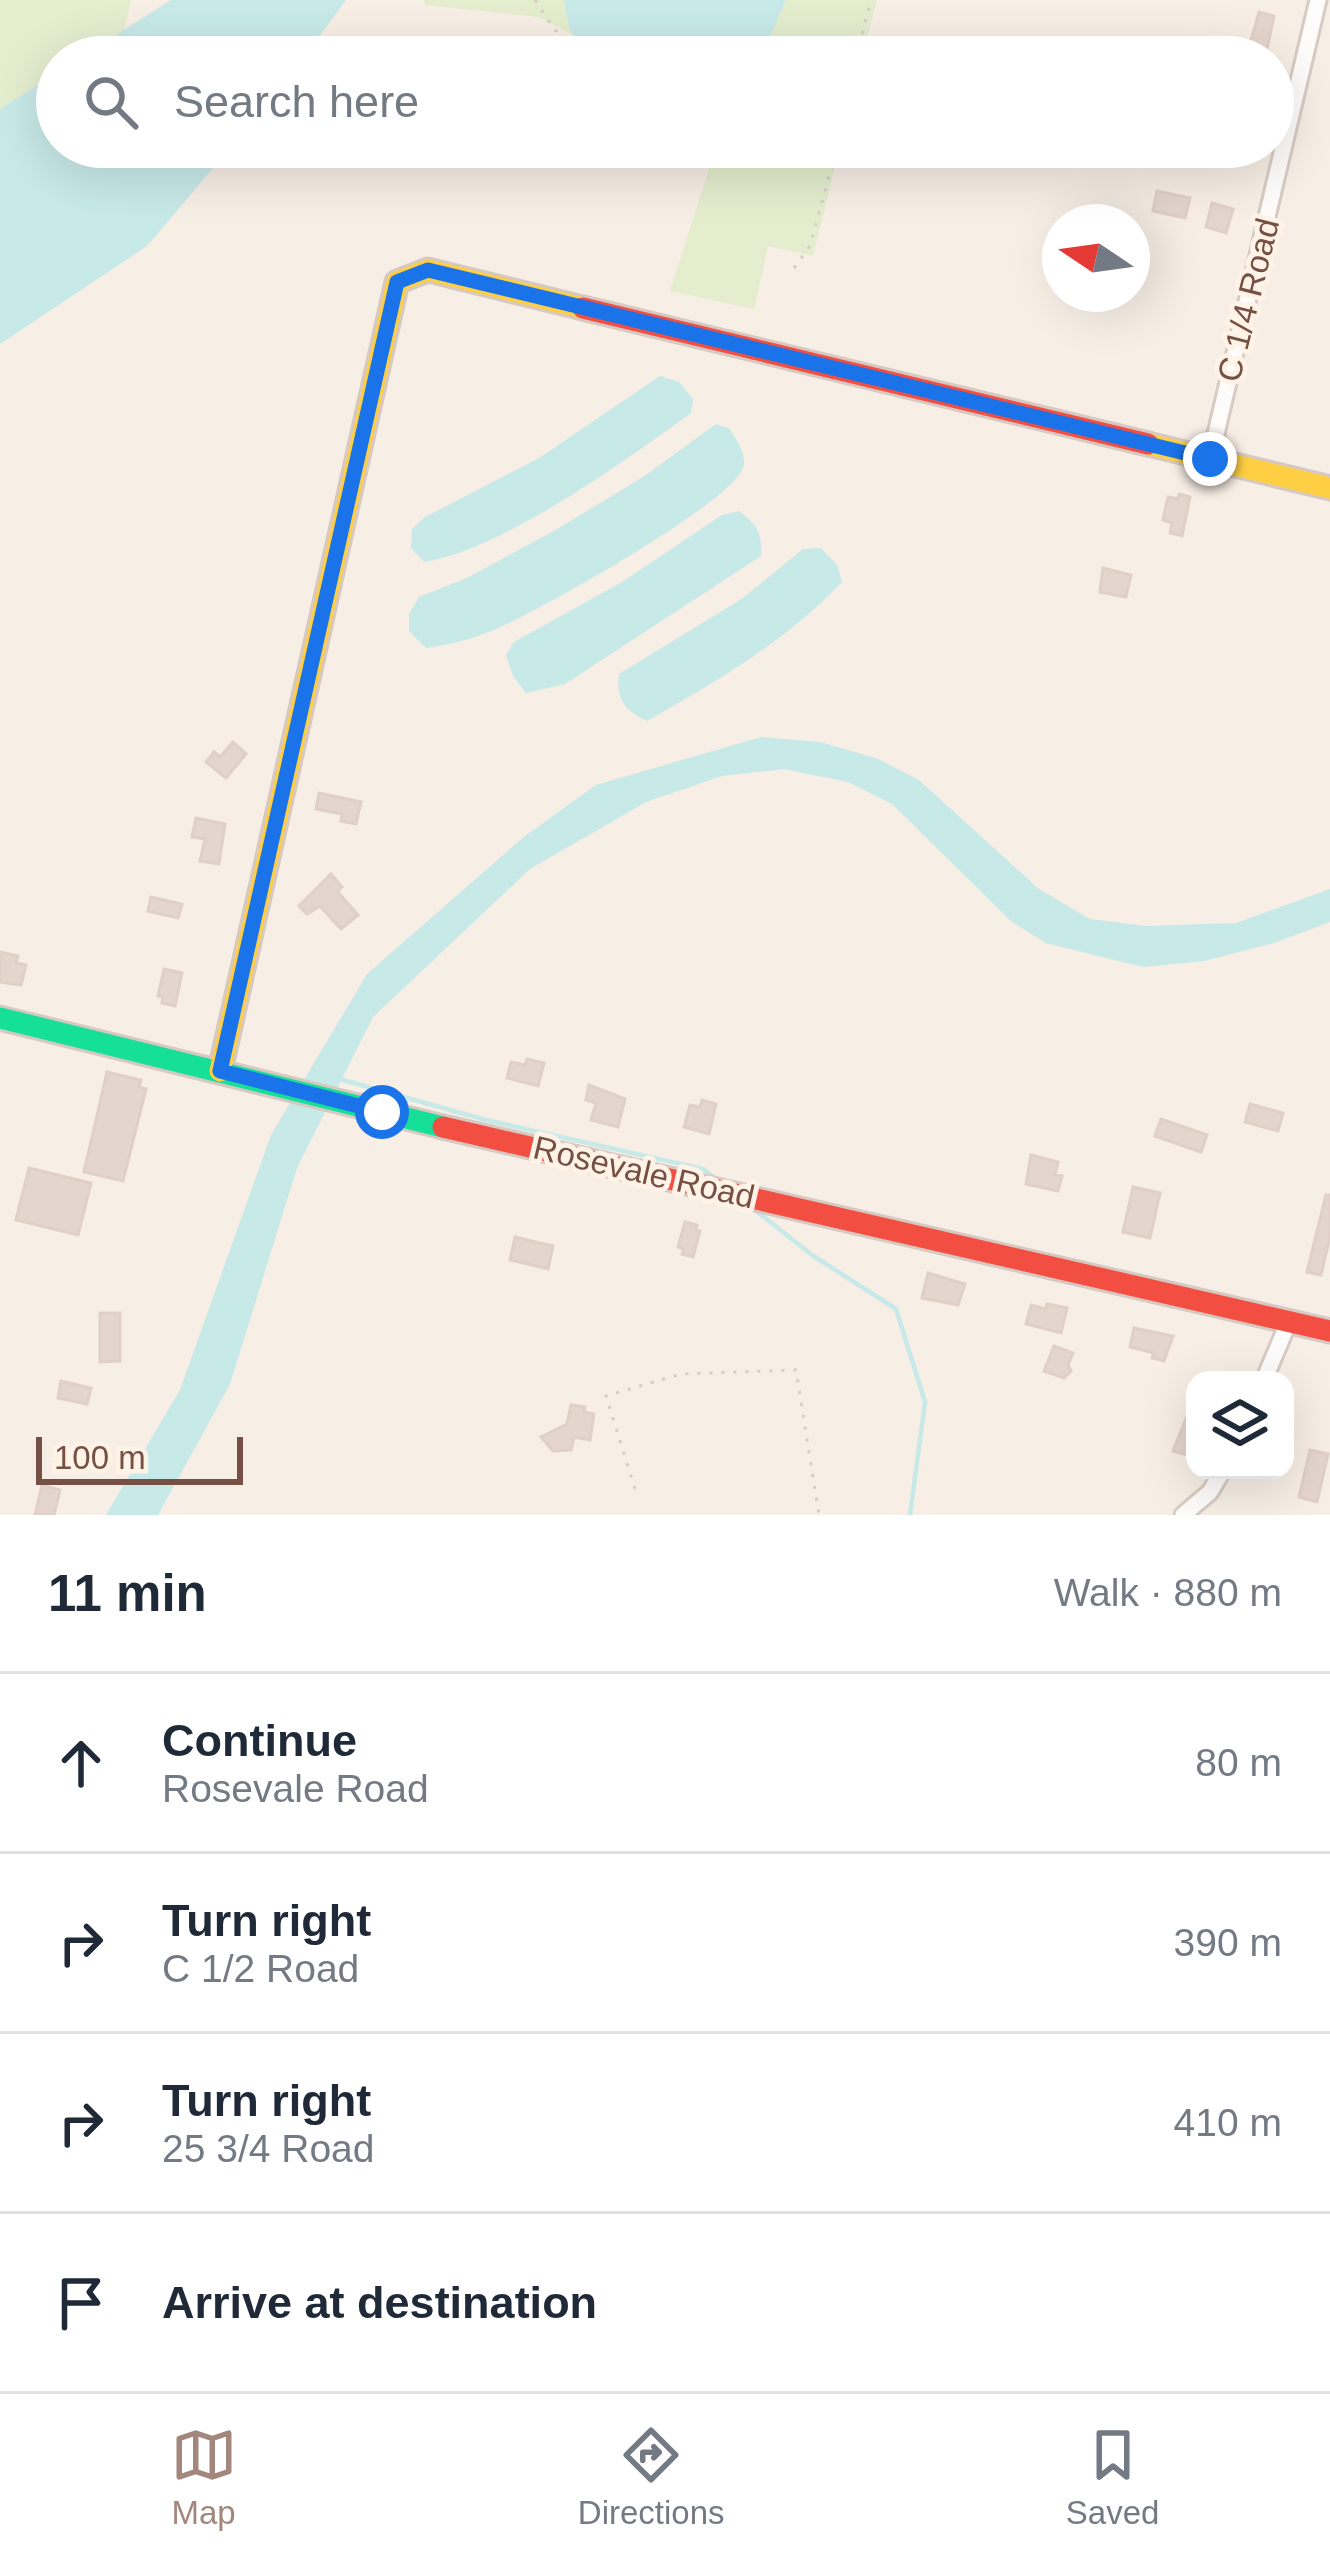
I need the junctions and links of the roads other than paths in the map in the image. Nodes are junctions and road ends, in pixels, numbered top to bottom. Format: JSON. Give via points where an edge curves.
{"nodes":[{"id":1,"x":1318,"y":0,"type":"edge"},
{"id":2,"x":1294,"y":102,"type":"edge"},
{"id":3,"x":1278,"y":168,"type":"edge"},
{"id":4,"x":1210,"y":459,"type":"junction"},
{"id":5,"x":1330,"y":488,"type":"edge"},
{"id":6,"x":0,"y":1018,"type":"edge"},
{"id":7,"x":220,"y":1071,"type":"junction"},
{"id":8,"x":1289,"y":1322,"type":"junction"},
{"id":9,"x":1330,"y":1331,"type":"edge"},
{"id":10,"x":1268,"y":1371,"type":"edge"},
{"id":11,"x":1218,"y":1479,"type":"edge"},
{"id":12,"x":1183,"y":1515,"type":"edge"}],
"edges":[{"from":1,"to":2,"type":"street","name":"C 1/4 Road"},
{"from":3,"to":4,"type":"street","name":"C 1/4 Road"},
{"from":4,"to":5,"type":"street"},
{"from":4,"to":7,"type":"street","via":[[428,270],[397,282]]},
{"from":6,"to":7,"type":"street","name":"Rosevale Road"},
{"from":7,"to":8,"type":"street","name":"Rosevale Road"},
{"from":8,"to":9,"type":"street","name":"Rosevale Road"},
{"from":8,"to":10,"type":"street"},
{"from":11,"to":12,"type":"street"}]}
